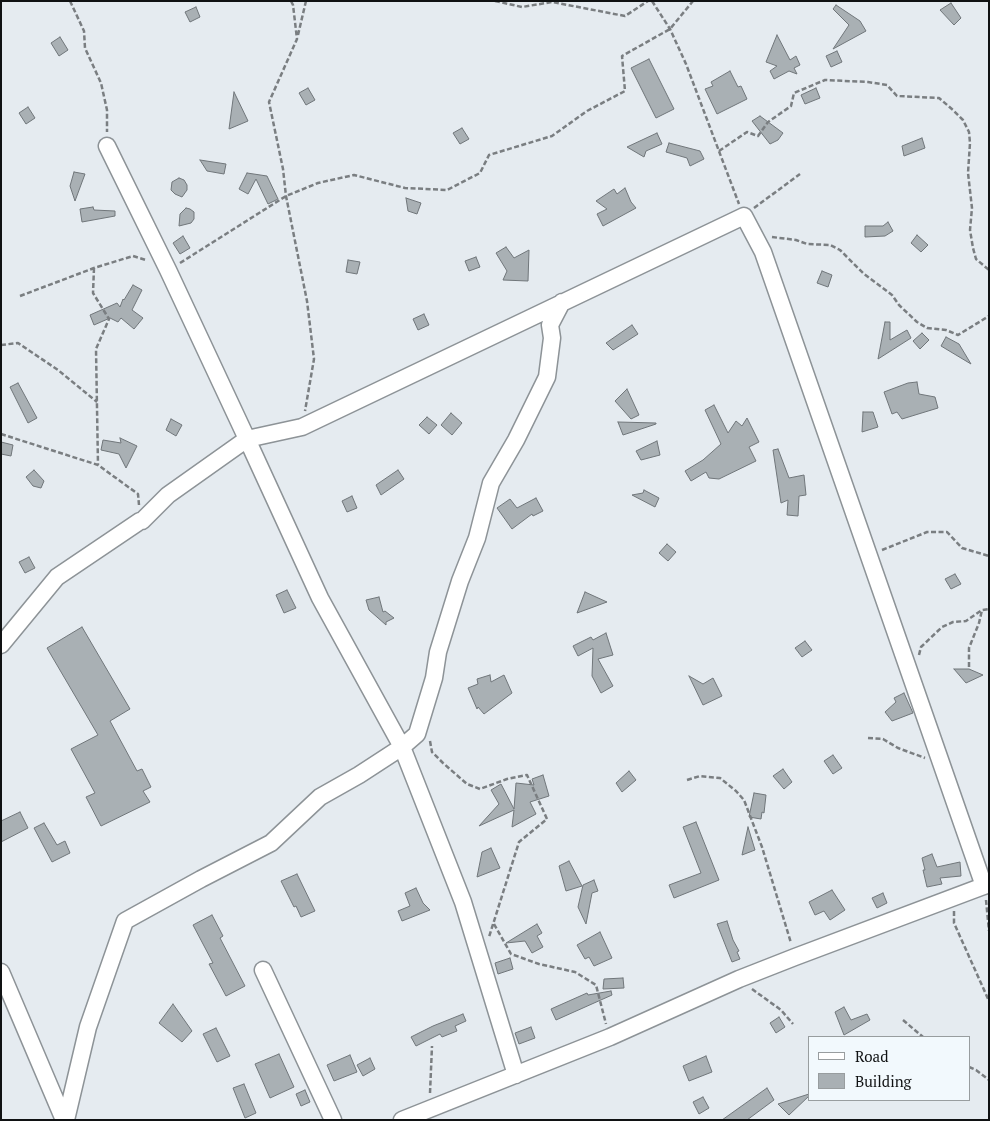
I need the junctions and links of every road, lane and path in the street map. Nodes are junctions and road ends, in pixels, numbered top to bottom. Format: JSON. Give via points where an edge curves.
{"nodes":[{"id":1,"x":70,"y":1,"type":"edge"},
{"id":2,"x":291,"y":1,"type":"edge"},
{"id":3,"x":306,"y":1,"type":"edge"},
{"id":4,"x":496,"y":1,"type":"edge"},
{"id":5,"x":650,"y":1,"type":"edge"},
{"id":6,"x":693,"y":1,"type":"edge"},
{"id":7,"x":670,"y":29,"type":"junction"},
{"id":8,"x":297,"y":39,"type":"junction"},
{"id":9,"x":107,"y":146,"type":"joint"},
{"id":10,"x":720,"y":151,"type":"junction"},
{"id":11,"x":800,"y":174,"type":"dead end"},
{"id":12,"x":286,"y":196,"type":"junction"},
{"id":13,"x":744,"y":216,"type":"junction"},
{"id":14,"x":753,"y":234,"type":"junction"},
{"id":15,"x":94,"y":268,"type":"junction"},
{"id":16,"x":168,"y":270,"type":"junction"},
{"id":17,"x":989,"y":270,"type":"edge"},
{"id":18,"x":20,"y":296,"type":"dead end"},
{"id":19,"x":562,"y":302,"type":"junction"},
{"id":20,"x":989,"y":316,"type":"edge"},
{"id":21,"x":1,"y":345,"type":"edge"},
{"id":22,"x":97,"y":402,"type":"junction"},
{"id":23,"x":302,"y":427,"type":"junction"},
{"id":24,"x":1,"y":434,"type":"edge"},
{"id":25,"x":247,"y":439,"type":"junction"},
{"id":26,"x":98,"y":464,"type":"junction"},
{"id":27,"x":140,"y":521,"type":"junction"},
{"id":28,"x":869,"y":555,"type":"junction"},
{"id":29,"x":989,"y":556,"type":"edge"},
{"id":30,"x":989,"y":609,"type":"edge"},
{"id":31,"x":982,"y":610,"type":"junction"},
{"id":32,"x":1,"y":645,"type":"edge"},
{"id":33,"x":902,"y":649,"type":"junction"},
{"id":34,"x":969,"y":667,"type":"dead end"},
{"id":35,"x":420,"y":725,"type":"junction"},
{"id":36,"x":868,"y":738,"type":"dead end"},
{"id":37,"x":402,"y":747,"type":"junction"},
{"id":38,"x":943,"y":767,"type":"junction"},
{"id":39,"x":687,"y":780,"type":"dead end"},
{"id":40,"x":986,"y":885,"type":"edge"},
{"id":41,"x":954,"y":897,"type":"junction"},
{"id":42,"x":494,"y":924,"type":"junction"},
{"id":43,"x":989,"y":931,"type":"edge"},
{"id":44,"x":489,"y":939,"type":"dead end"},
{"id":45,"x":794,"y":957,"type":"junction"},
{"id":46,"x":263,"y":970,"type":"dead end"},
{"id":47,"x":1,"y":972,"type":"edge"},
{"id":48,"x":738,"y":980,"type":"junction"},
{"id":49,"x":989,"y":1001,"type":"edge"},
{"id":50,"x":903,"y":1020,"type":"dead end"},
{"id":51,"x":793,"y":1024,"type":"dead end"},
{"id":52,"x":922,"y":1036,"type":"edge"},
{"id":53,"x":610,"y":1037,"type":"junction"},
{"id":54,"x":432,"y":1046,"type":"dead end"},
{"id":55,"x":970,"y":1067,"type":"edge"},
{"id":56,"x":516,"y":1075,"type":"junction"},
{"id":57,"x":989,"y":1080,"type":"edge"},
{"id":58,"x":426,"y":1098,"type":"dead end"},
{"id":59,"x":65,"y":1120,"type":"edge"},
{"id":60,"x":333,"y":1120,"type":"edge"},
{"id":61,"x":402,"y":1120,"type":"edge"}],
"edges":[{"from":1,"to":9,"type":"path","via":[[84,30],[85,48],[101,83],[107,110]]},
{"from":2,"to":8,"type":"path"},
{"from":3,"to":8,"type":"path"},
{"from":4,"to":5,"type":"path","via":[[522,7],[552,2],[625,16]]},
{"from":5,"to":7,"type":"path"},
{"from":6,"to":7,"type":"path"},
{"from":7,"to":10,"type":"path"},
{"from":7,"to":12,"type":"path","via":[[622,56],[625,91],[587,111],[552,136],[489,156],[480,172],[447,190],[405,188],[354,175],[318,183]]},
{"from":8,"to":12,"type":"path","via":[[270,102]]},
{"from":9,"to":16,"type":"street"},
{"from":10,"to":13,"type":"path"},
{"from":10,"to":17,"type":"path","via":[[746,132],[758,136],[768,122],[791,106],[794,93],[825,80],[868,82],[886,85],[897,96],[939,98],[963,120],[968,132],[970,230],[976,259]]},
{"from":11,"to":13,"type":"path"},
{"from":12,"to":16,"type":"path"},
{"from":12,"to":23,"type":"path","via":[[307,301],[314,359]]},
{"from":13,"to":14,"type":"street"},
{"from":13,"to":19,"type":"street"},
{"from":14,"to":20,"type":"path","via":[[830,245],[840,250],[892,295],[917,322],[928,328],[958,335]]},
{"from":14,"to":28,"type":"street","via":[[763,252]]},
{"from":15,"to":16,"type":"path","via":[[133,256]]},
{"from":15,"to":18,"type":"path"},
{"from":15,"to":22,"type":"path","via":[[93,293],[109,319],[96,350]]},
{"from":16,"to":25,"type":"street"},
{"from":19,"to":23,"type":"street"},
{"from":19,"to":35,"type":"street","via":[[550,325],[552,338],[547,378],[491,483],[477,538],[438,652]]},
{"from":21,"to":22,"type":"path","via":[[18,343]]},
{"from":22,"to":26,"type":"path"},
{"from":23,"to":25,"type":"street"},
{"from":24,"to":26,"type":"path"},
{"from":25,"to":27,"type":"street","via":[[168,495]]},
{"from":25,"to":37,"type":"street","via":[[320,598]]},
{"from":26,"to":27,"type":"path","via":[[138,494]]},
{"from":27,"to":32,"type":"street","via":[[57,577]]},
{"from":28,"to":29,"type":"path","via":[[927,532],[947,532],[962,548]]},
{"from":28,"to":33,"type":"street"},
{"from":30,"to":31,"type":"path"},
{"from":31,"to":33,"type":"path","via":[[966,621],[953,622],[942,628],[921,647],[919,657]]},
{"from":31,"to":34,"type":"path","via":[[970,648]]},
{"from":33,"to":38,"type":"street"},
{"from":35,"to":37,"type":"street","via":[[417,734]]},
{"from":35,"to":42,"type":"path","via":[[430,741],[432,752],[467,784],[480,789],[527,775],[547,819],[519,842]]},
{"from":36,"to":38,"type":"path","via":[[882,740]]},
{"from":37,"to":56,"type":"street","via":[[463,902]]},
{"from":37,"to":59,"type":"street","via":[[320,797],[271,843],[125,921],[88,1027]]},
{"from":38,"to":40,"type":"street"},
{"from":39,"to":45,"type":"path","via":[[700,776],[720,778],[744,800],[762,846]]},
{"from":40,"to":41,"type":"street"},
{"from":40,"to":43,"type":"path"},
{"from":41,"to":45,"type":"street"},
{"from":41,"to":49,"type":"path","via":[[954,923]]},
{"from":42,"to":44,"type":"path"},
{"from":42,"to":53,"type":"path","via":[[511,954],[575,972],[596,985]]},
{"from":45,"to":48,"type":"street"},
{"from":46,"to":60,"type":"street"},
{"from":47,"to":59,"type":"street"},
{"from":48,"to":51,"type":"path","via":[[781,1010]]},
{"from":48,"to":53,"type":"street"},
{"from":50,"to":52,"type":"path"},
{"from":53,"to":56,"type":"street"},
{"from":54,"to":58,"type":"path","via":[[430,1092]]},
{"from":55,"to":57,"type":"path"},
{"from":56,"to":61,"type":"street"}]}
